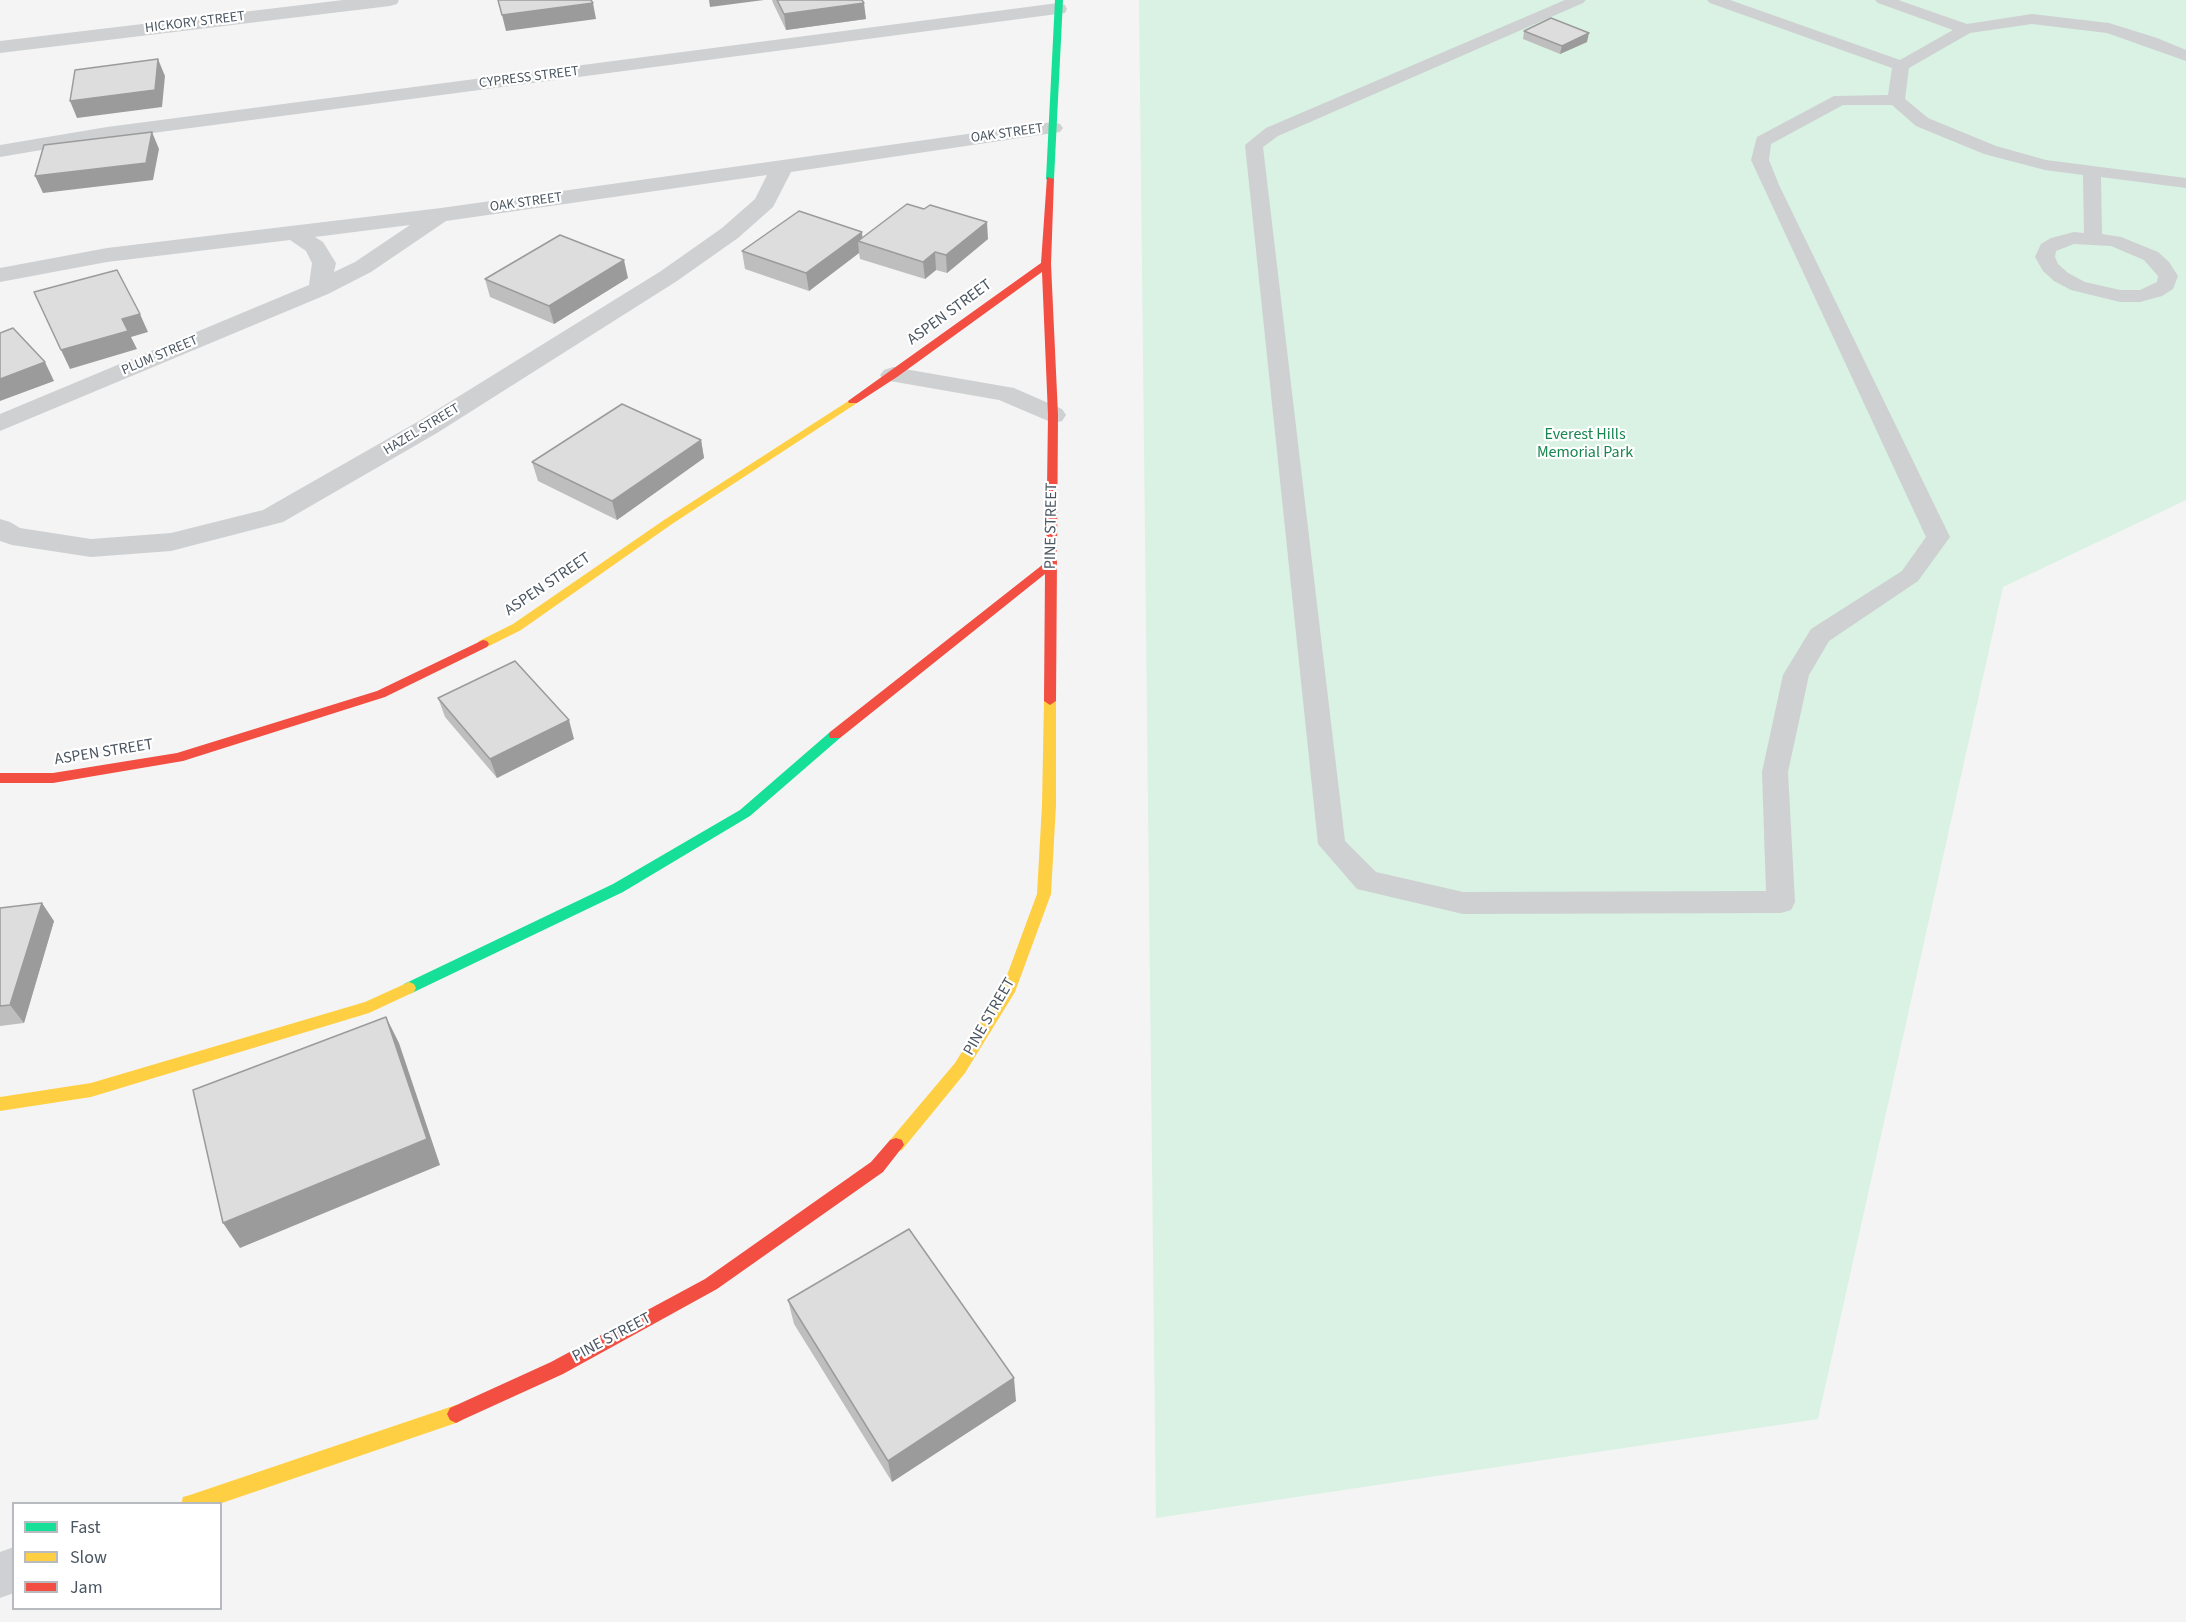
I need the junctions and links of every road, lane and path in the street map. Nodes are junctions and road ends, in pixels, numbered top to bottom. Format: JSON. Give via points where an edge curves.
{"nodes":[{"id":1,"x":390,"y":0,"type":"edge"},
{"id":2,"x":1578,"y":0,"type":"edge"},
{"id":3,"x":1714,"y":0,"type":"edge"},
{"id":4,"x":1883,"y":0,"type":"edge"},
{"id":5,"x":1058,"y":5,"type":"edge"},
{"id":6,"x":1966,"y":29,"type":"junction"},
{"id":7,"x":0,"y":47,"type":"edge"},
{"id":8,"x":2186,"y":56,"type":"edge"},
{"id":9,"x":1901,"y":66,"type":"junction"},
{"id":10,"x":1896,"y":100,"type":"junction"},
{"id":11,"x":1053,"y":128,"type":"junction"},
{"id":12,"x":0,"y":152,"type":"edge"},
{"id":13,"x":782,"y":166,"type":"junction"},
{"id":14,"x":2092,"y":171,"type":"junction"},
{"id":15,"x":2186,"y":183,"type":"edge"},
{"id":16,"x":441,"y":215,"type":"junction"},
{"id":17,"x":292,"y":232,"type":"junction"},
{"id":18,"x":2093,"y":238,"type":"junction"},
{"id":19,"x":1046,"y":264,"type":"junction"},
{"id":20,"x":0,"y":275,"type":"edge"},
{"id":21,"x":320,"y":289,"type":"junction"},
{"id":22,"x":894,"y":375,"type":"junction"},
{"id":23,"x":1053,"y":414,"type":"junction"},
{"id":24,"x":0,"y":423,"type":"edge"},
{"id":25,"x":0,"y":528,"type":"edge"},
{"id":26,"x":1052,"y":564,"type":"junction"},
{"id":27,"x":0,"y":778,"type":"edge"},
{"id":28,"x":0,"y":1104,"type":"edge"},
{"id":29,"x":193,"y":1502,"type":"edge"}],
"edges":[{"from":1,"to":7,"type":"street","name":"HICKORY STREET"},
{"from":2,"to":10,"type":"lane","via":[[1272,132],[1254,145],[1332,844],[1367,881],[1463,903],[1781,902],[1775,772],[1796,675],[1820,635],[1910,576],[1938,537],[1760,160],[1763,141],[1840,100]]},
{"from":3,"to":9,"type":"lane"},
{"from":4,"to":6,"type":"lane"},
{"from":5,"to":11,"type":"street","name":"PINE STREET"},
{"from":5,"to":12,"type":"street","name":"CYPRESS STREET","via":[[939,16],[107,133]]},
{"from":6,"to":8,"type":"lane","via":[[2032,19],[2109,28]]},
{"from":6,"to":9,"type":"lane"},
{"from":9,"to":10,"type":"lane"},
{"from":10,"to":14,"type":"lane","via":[[1922,122],[1990,150],[2045,165]]},
{"from":11,"to":13,"type":"street","name":"OAK STREET"},
{"from":11,"to":19,"type":"street","name":"PINE STREET"},
{"from":13,"to":16,"type":"street","name":"OAK STREET"},
{"from":13,"to":25,"type":"street","name":"HAZEL STREET","via":[[765,202],[730,233],[669,276],[428,427],[273,516],[171,542],[91,548],[12,536]]},
{"from":14,"to":15,"type":"lane"},
{"from":14,"to":18,"type":"lane"},
{"from":16,"to":17,"type":"street","name":"OAK STREET"},
{"from":16,"to":21,"type":"street","name":"PLUM STREET","via":[[363,267]]},
{"from":17,"to":20,"type":"street","name":"OAK STREET","via":[[107,255]]},
{"from":17,"to":21,"type":"street","via":[[315,247],[324,263]]},
{"from":18,"to":18,"type":"lane","via":[[2074,238],[2048,248],[2045,257],[2050,267],[2078,286],[2120,296],[2148,294],[2166,285],[2168,276],[2151,256],[2114,241]]},
{"from":19,"to":22,"type":"street","name":"ASPEN STREET"},
{"from":19,"to":23,"type":"street","name":"PINE STREET"},
{"from":21,"to":24,"type":"street","name":"PLUM STREET"},
{"from":22,"to":23,"type":"street","via":[[1005,393]]},
{"from":22,"to":27,"type":"street","name":"ASPEN STREET","via":[[668,522],[517,627],[381,694],[178,758],[54,778]]},
{"from":23,"to":26,"type":"street","name":"PINE STREET"},
{"from":26,"to":28,"type":"street","via":[[812,754],[745,813],[618,888],[369,1007],[91,1090]]},
{"from":26,"to":29,"type":"street","name":"PINE STREET","via":[[1044,894],[1010,988],[960,1068],[877,1167],[711,1284],[557,1368],[441,1421]]}]}
